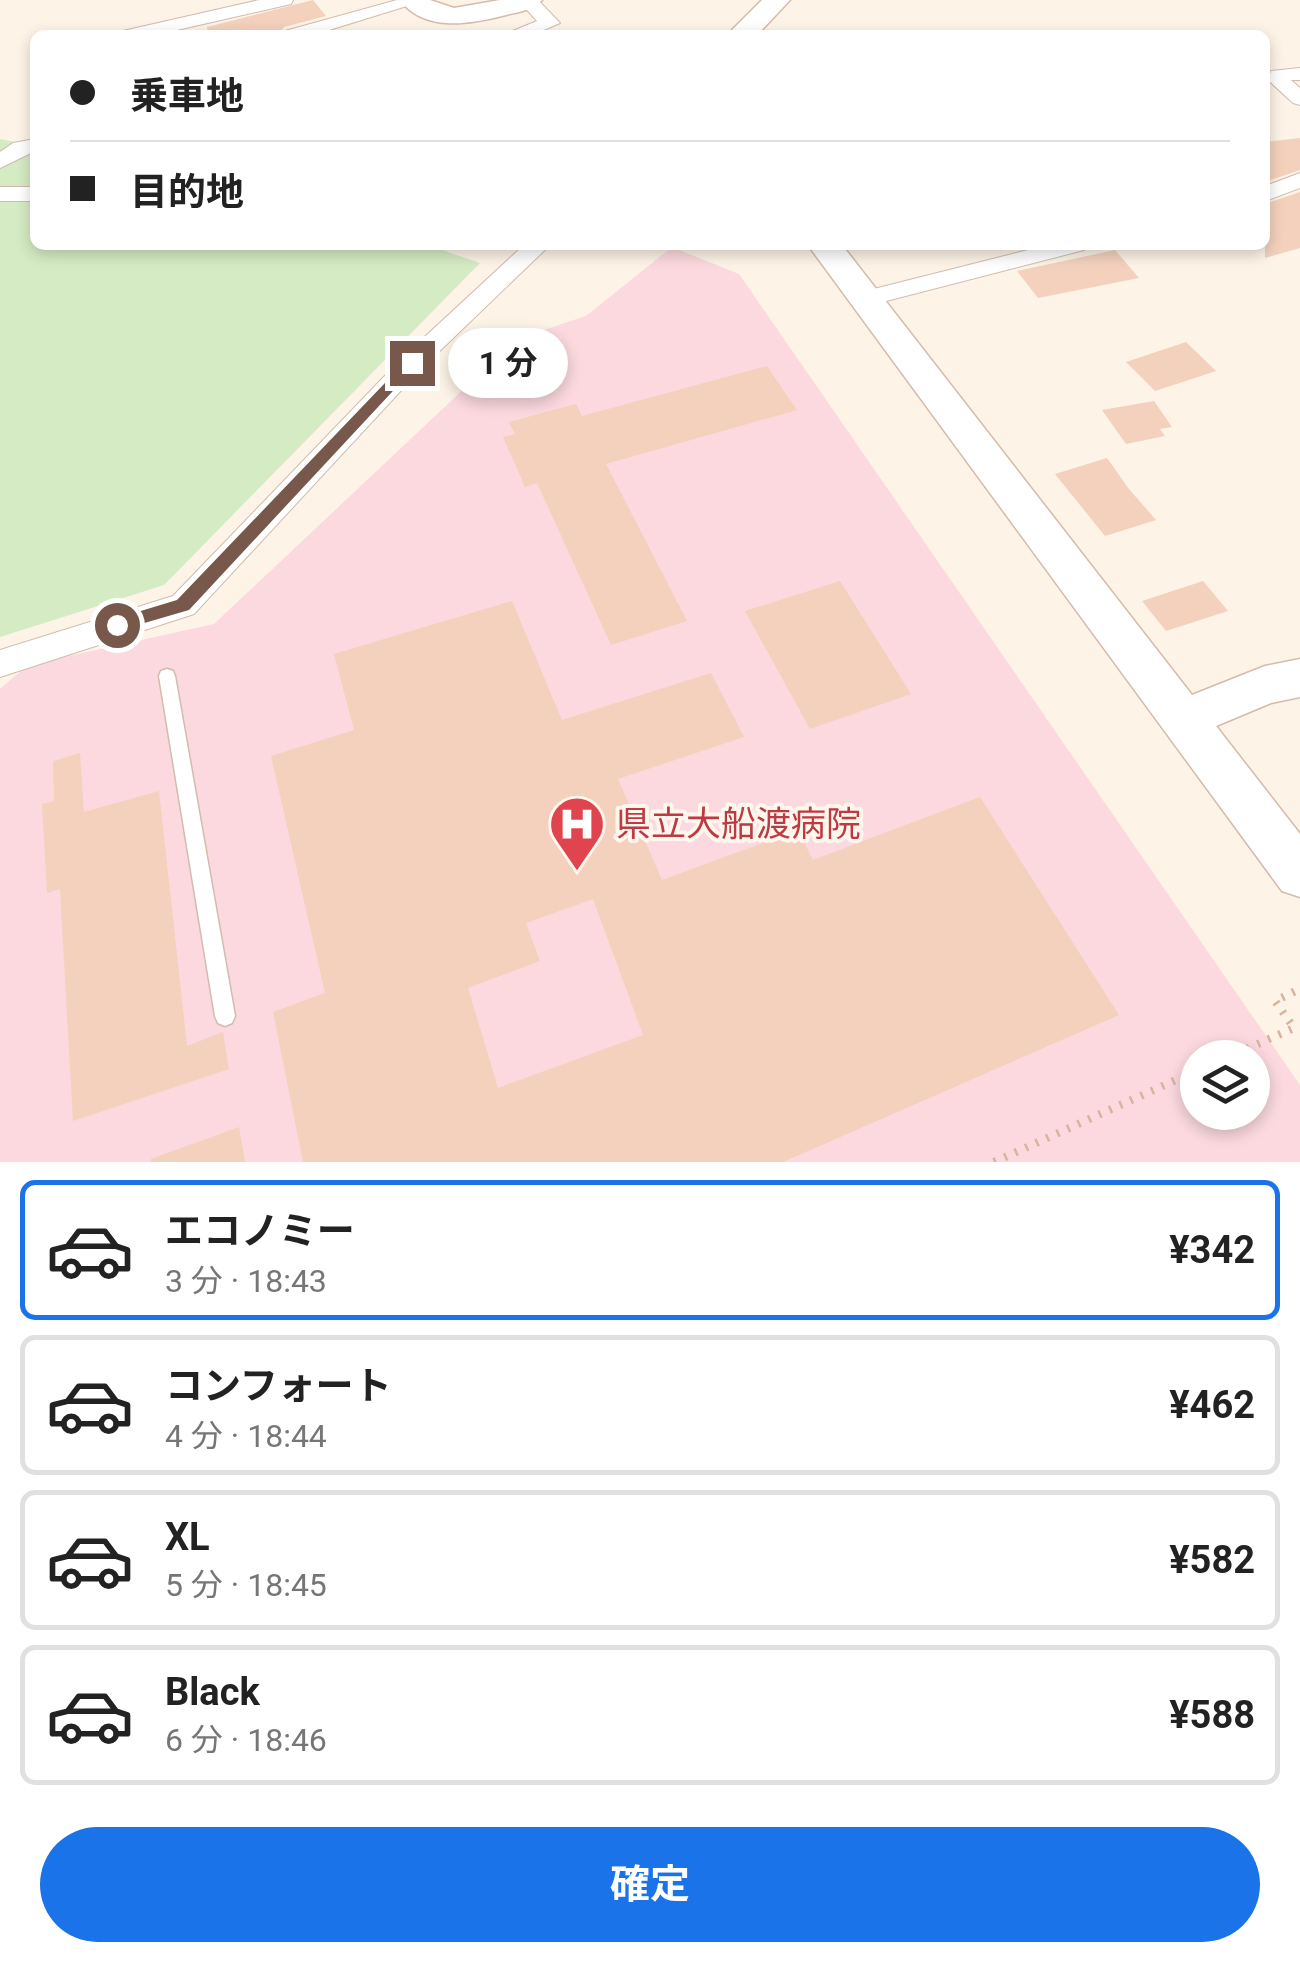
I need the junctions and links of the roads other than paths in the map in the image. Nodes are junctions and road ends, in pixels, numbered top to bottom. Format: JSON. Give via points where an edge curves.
{"nodes":[{"id":1,"x":284,"y":0,"type":"edge"},
{"id":2,"x":413,"y":0,"type":"edge"},
{"id":3,"x":528,"y":0,"type":"edge"},
{"id":4,"x":777,"y":0,"type":"edge"},
{"id":5,"x":152,"y":30,"type":"edge"},
{"id":6,"x":309,"y":30,"type":"edge"},
{"id":7,"x":528,"y":30,"type":"edge"},
{"id":8,"x":745,"y":30,"type":"edge"},
{"id":9,"x":1300,"y":74,"type":"edge"},
{"id":10,"x":1300,"y":99,"type":"edge"},
{"id":11,"x":30,"y":145,"type":"edge"},
{"id":12,"x":0,"y":161,"type":"edge"},
{"id":13,"x":1300,"y":180,"type":"edge"},
{"id":14,"x":1270,"y":192,"type":"edge"},
{"id":15,"x":0,"y":194,"type":"edge"},
{"id":16,"x":30,"y":194,"type":"edge"},
{"id":17,"x":533,"y":250,"type":"edge"},
{"id":18,"x":829,"y":250,"type":"edge"},
{"id":19,"x":1056,"y":250,"type":"edge"},
{"id":20,"x":866,"y":298,"type":"junction"},
{"id":21,"x":0,"y":664,"type":"edge"},
{"id":22,"x":168,"y":676,"type":"dead end"},
{"id":23,"x":1300,"y":678,"type":"edge"},
{"id":24,"x":1182,"y":719,"type":"junction"},
{"id":25,"x":1300,"y":874,"type":"edge"},
{"id":26,"x":224,"y":1016,"type":"dead end"}],
"edges":[{"from":1,"to":5,"type":"street"},
{"from":2,"to":3,"type":"street","via":[[446,16]]},
{"from":2,"to":6,"type":"street"},
{"from":3,"to":7,"type":"street","via":[[550,23]]},
{"from":4,"to":8,"type":"street"},
{"from":9,"to":10,"type":"street","via":[[1278,80]]},
{"from":11,"to":12,"type":"street"},
{"from":13,"to":14,"type":"street"},
{"from":15,"to":16,"type":"street"},
{"from":17,"to":21,"type":"street","via":[[412,363],[183,605]]},
{"from":18,"to":20,"type":"street"},
{"from":19,"to":20,"type":"street"},
{"from":20,"to":24,"type":"street"},
{"from":22,"to":26,"type":"lane"},
{"from":23,"to":24,"type":"street"},
{"from":24,"to":25,"type":"street"}]}
